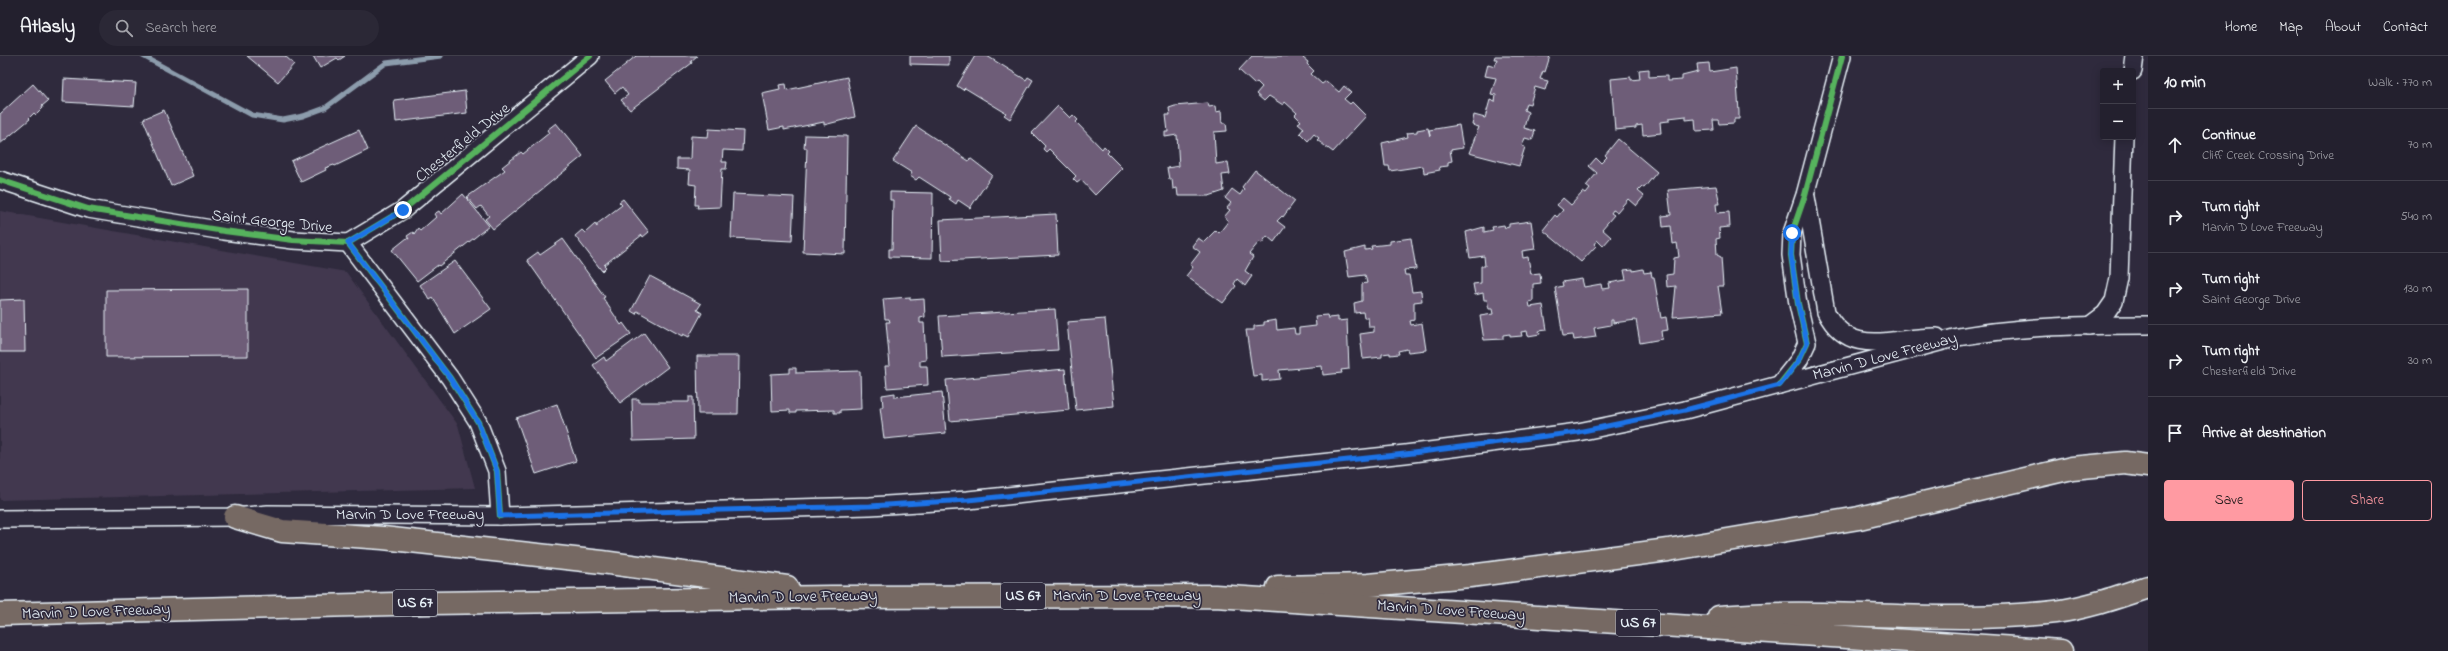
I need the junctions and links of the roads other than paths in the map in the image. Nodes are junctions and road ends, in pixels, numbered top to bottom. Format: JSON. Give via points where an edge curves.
{"nodes":[{"id":1,"x":590,"y":56,"type":"edge"},
{"id":2,"x":1842,"y":56,"type":"edge"},
{"id":3,"x":2135,"y":56,"type":"edge"},
{"id":4,"x":2133,"y":68,"type":"edge"},
{"id":5,"x":2124,"y":140,"type":"edge"},
{"id":6,"x":0,"y":180,"type":"edge"},
{"id":7,"x":1805,"y":195,"type":"junction"},
{"id":8,"x":348,"y":243,"type":"junction"},
{"id":9,"x":2148,"y":325,"type":"edge"},
{"id":10,"x":2089,"y":326,"type":"junction"},
{"id":11,"x":1958,"y":337,"type":"junction"},
{"id":12,"x":1780,"y":385,"type":"junction"},
{"id":13,"x":2148,"y":466,"type":"edge"},
{"id":14,"x":500,"y":516,"type":"junction"},
{"id":15,"x":235,"y":517,"type":"junction"},
{"id":16,"x":0,"y":519,"type":"edge"},
{"id":17,"x":2148,"y":587,"type":"edge"},
{"id":18,"x":1215,"y":596,"type":"junction"},
{"id":19,"x":831,"y":597,"type":"junction"},
{"id":20,"x":0,"y":614,"type":"edge"},
{"id":21,"x":1648,"y":623,"type":"junction"},
{"id":22,"x":2061,"y":651,"type":"edge"}],
"edges":[{"from":1,"to":8,"type":"main road","name":"Chesterfield Drive","via":[[403,210]]},
{"from":2,"to":7,"type":"main road"},
{"from":3,"to":4,"type":"main road"},
{"from":5,"to":10,"type":"main road","via":[[2119,278],[2114,301],[2105,314]]},
{"from":6,"to":8,"type":"main road","name":"Saint George Drive","via":[[88,209],[224,231],[293,240]]},
{"from":7,"to":11,"type":"main road","via":[[1826,312],[1833,326],[1858,342],[1876,343],[1914,337]]},
{"from":7,"to":12,"type":"main road","via":[[1792,233],[1791,255],[1807,343],[1799,360]]},
{"from":8,"to":14,"type":"main road","name":"Saint George Drive","via":[[450,378],[478,422],[497,471]]},
{"from":9,"to":10,"type":"main road","name":"Marvin D Love Freeway"},
{"from":10,"to":11,"type":"main road","name":"Marvin D Love Freeway","via":[[1986,332]]},
{"from":11,"to":12,"type":"main road","name":"Marvin D Love Freeway"},
{"from":12,"to":14,"type":"main road","name":"Marvin D Love Freeway","via":[[1685,410],[1578,432],[1405,454],[976,499],[870,506]]},
{"from":13,"to":18,"type":"highway","via":[[2125,463],[2072,468],[1859,518],[1668,550],[1470,576],[1368,585],[1241,587]]},
{"from":14,"to":15,"type":"main road","name":"Marvin D Love Freeway","via":[[268,514]]},
{"from":15,"to":16,"type":"main road","name":"Marvin D Love Freeway"},
{"from":15,"to":19,"type":"highway","via":[[282,531],[384,538],[602,562],[778,585]]},
{"from":17,"to":21,"type":"highway","via":[[2114,599],[2056,612],[1964,618],[1762,613]]},
{"from":18,"to":19,"type":"highway","name":"Marvin D Love Freeway","number":"US 67"},
{"from":18,"to":21,"type":"highway","name":"Marvin D Love Freeway","number":"US 67"},
{"from":19,"to":20,"type":"highway","name":"Marvin D Love Freeway","number":"US 67","via":[[432,603]]},
{"from":21,"to":22,"type":"highway","name":"Marvin D Love Freeway","number":"US 67"}]}
